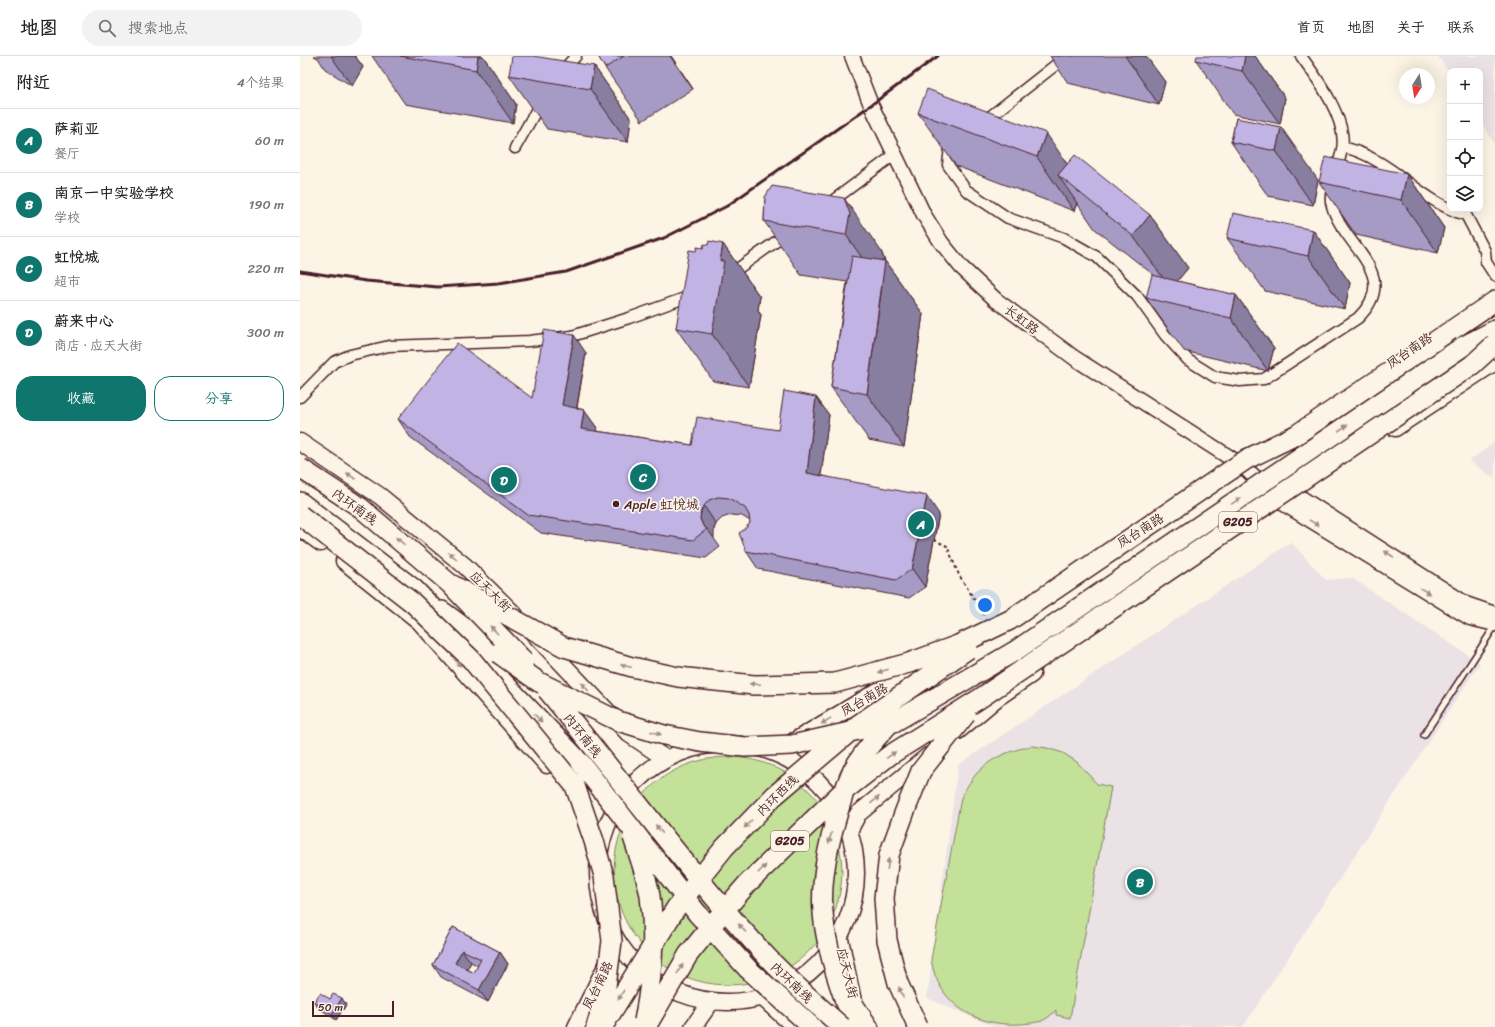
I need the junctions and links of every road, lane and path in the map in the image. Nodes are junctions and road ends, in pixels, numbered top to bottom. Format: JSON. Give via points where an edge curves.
{"nodes":[{"id":1,"x":576,"y":56,"type":"edge"},
{"id":2,"x":852,"y":56,"type":"edge"},
{"id":3,"x":1067,"y":56,"type":"edge"},
{"id":4,"x":1301,"y":56,"type":"edge"},
{"id":5,"x":556,"y":80,"type":"edge"},
{"id":6,"x":547,"y":90,"type":"edge"},
{"id":7,"x":975,"y":128,"type":"edge"},
{"id":8,"x":963,"y":137,"type":"edge"},
{"id":9,"x":1343,"y":147,"type":"junction"},
{"id":10,"x":515,"y":148,"type":"dead end"},
{"id":11,"x":894,"y":155,"type":"junction"},
{"id":12,"x":818,"y":211,"type":"edge"},
{"id":13,"x":794,"y":229,"type":"edge"},
{"id":14,"x":1495,"y":276,"type":"edge"},
{"id":15,"x":719,"y":282,"type":"edge"},
{"id":16,"x":705,"y":289,"type":"edge"},
{"id":17,"x":1495,"y":292,"type":"edge"},
{"id":18,"x":1495,"y":300,"type":"edge"},
{"id":19,"x":1495,"y":330,"type":"edge"},
{"id":20,"x":1495,"y":344,"type":"edge"},
{"id":21,"x":1495,"y":362,"type":"edge"},
{"id":22,"x":300,"y":397,"type":"edge"},
{"id":23,"x":1296,"y":435,"type":"junction"},
{"id":24,"x":300,"y":442,"type":"edge"},
{"id":25,"x":1243,"y":466,"type":"junction"},
{"id":26,"x":300,"y":468,"type":"edge"},
{"id":27,"x":1295,"y":494,"type":"junction"},
{"id":28,"x":300,"y":502,"type":"edge"},
{"id":29,"x":1281,"y":502,"type":"junction"},
{"id":30,"x":300,"y":516,"type":"edge"},
{"id":31,"x":300,"y":528,"type":"edge"},
{"id":32,"x":934,"y":540,"type":"dead end"},
{"id":33,"x":449,"y":583,"type":"junction"},
{"id":34,"x":414,"y":589,"type":"junction"},
{"id":35,"x":1495,"y":614,"type":"edge"},
{"id":36,"x":1010,"y":620,"type":"junction"},
{"id":37,"x":990,"y":624,"type":"junction"},
{"id":38,"x":1495,"y":625,"type":"edge"},
{"id":39,"x":979,"y":699,"type":"junction"},
{"id":40,"x":1424,"y":735,"type":"dead end"},
{"id":41,"x":591,"y":746,"type":"junction"},
{"id":42,"x":775,"y":753,"type":"junction"},
{"id":43,"x":666,"y":759,"type":"junction"},
{"id":44,"x":850,"y":829,"type":"junction"},
{"id":45,"x":604,"y":832,"type":"junction"},
{"id":46,"x":840,"y":939,"type":"junction"},
{"id":47,"x":618,"y":943,"type":"junction"},
{"id":48,"x":763,"y":998,"type":"junction"},
{"id":49,"x":711,"y":1002,"type":"junction"},
{"id":50,"x":576,"y":1027,"type":"edge"},
{"id":51,"x":596,"y":1027,"type":"edge"},
{"id":52,"x":602,"y":1027,"type":"edge"},
{"id":53,"x":644,"y":1027,"type":"edge"},
{"id":54,"x":693,"y":1027,"type":"edge"},
{"id":55,"x":795,"y":1027,"type":"edge"},
{"id":56,"x":812,"y":1027,"type":"edge"},
{"id":57,"x":842,"y":1027,"type":"edge"},
{"id":58,"x":857,"y":1027,"type":"edge"},
{"id":59,"x":870,"y":1027,"type":"edge"},
{"id":60,"x":918,"y":1027,"type":"edge"}],
"edges":[{"from":1,"to":5,"type":"street"},
{"from":2,"to":11,"type":"street","name":"长虹路"},
{"from":3,"to":7,"type":"street"},
{"from":4,"to":9,"type":"street","via":[[1325,89],[1336,114]]},
{"from":6,"to":10,"type":"street"},
{"from":8,"to":9,"type":"street","via":[[950,147],[948,165],[966,190],[1008,218],[1064,238],[1097,257],[1137,296],[1165,335],[1188,360],[1215,377],[1240,381],[1264,379],[1358,318],[1367,309],[1373,297],[1375,281],[1369,263],[1341,227],[1335,217],[1331,200]]},
{"from":9,"to":14,"type":"street","via":[[1360,151],[1452,211],[1466,215],[1485,251],[1486,262]]},
{"from":11,"to":12,"type":"street"},
{"from":11,"to":25,"type":"street","name":"长虹路","via":[[924,215],[941,242],[961,267],[996,300],[1076,359]]},
{"from":13,"to":15,"type":"street"},
{"from":16,"to":22,"type":"street","via":[[684,299],[572,336],[529,341],[389,346],[350,354],[334,362]]},
{"from":17,"to":25,"type":"main road","name":"凤台南路"},
{"from":18,"to":23,"type":"highway","name":"凤台南路"},
{"from":34,"to":19,"type":"highway","one_way":true,"bridge":true,"via":[[539,682],[618,721],[664,735],[746,747],[792,745],[847,734],[894,722],[983,671],[1462,347]]},
{"from":20,"to":39,"type":"highway","number":"G205","bridge":true,"via":[[1472,365]]},
{"from":21,"to":27,"type":"main road"},
{"from":23,"to":36,"type":"highway","bridge":true,"via":[[1247,459]]},
{"from":23,"to":58,"type":"highway","one_way":true,"bridge":true,"via":[[1260,468],[980,662],[902,708],[866,750],[852,770],[826,854],[822,884],[826,943],[844,998]]},
{"from":43,"to":24,"type":"main road","name":"应天大街","one_way":true,"via":[[629,734],[571,671],[465,566],[380,496]]},
{"from":25,"to":29,"type":"street","name":"长虹路"},
{"from":25,"to":37,"type":"main road","name":"凤台南路"},
{"from":33,"to":26,"type":"highway","name":"内环南线","one_way":true,"bridge":true,"via":[[361,508]]},
{"from":27,"to":29,"type":"main road"},
{"from":35,"to":27,"type":"street","one_way":true,"via":[[1466,604]]},
{"from":28,"to":34,"type":"highway","name":"内环南线"},
{"from":29,"to":38,"type":"street","name":"长虹路","one_way":true,"via":[[1470,618]]},
{"from":44,"to":29,"type":"main road","one_way":true,"via":[[858,814],[997,698]]},
{"from":30,"to":51,"type":"highway","bridge":true,"via":[[413,603],[471,659],[575,786],[604,876],[612,941],[604,1001]]},
{"from":31,"to":45,"type":"main road","one_way":true,"via":[[419,621]]},
{"from":32,"to":37,"type":"path","via":[[948,546],[959,575]]},
{"from":36,"to":33,"type":"highway","one_way":true,"bridge":true,"via":[[958,645],[872,674],[835,683],[754,685],[678,677],[597,658],[564,647]]},
{"from":41,"to":33,"type":"highway","name":"内环南线","one_way":true,"bridge":true,"via":[[522,659]]},
{"from":34,"to":56,"type":"highway","name":"内环南线","one_way":true,"bridge":true,"via":[[581,763],[697,913],[743,964]]},
{"from":36,"to":52,"type":"highway","name":"内环西线","one_way":true,"bridge":true,"via":[[859,724],[774,796],[724,848],[676,908]]},
{"from":37,"to":42,"type":"main road","name":"凤台南路","one_way":true},
{"from":38,"to":40,"type":"lane"},
{"from":53,"to":39,"type":"highway","number":"G205","one_way":true,"bridge":true,"via":[[688,955],[748,883],[792,839],[840,794],[890,755]]},
{"from":60,"to":39,"type":"highway","one_way":true,"bridge":true,"via":[[898,984],[887,940],[884,898],[889,856],[921,771]]},
{"from":41,"to":53,"type":"highway","bridge":true,"via":[[618,791],[649,895],[653,931],[653,969]]},
{"from":57,"to":41,"type":"highway","name":"内环南线","one_way":true,"bridge":true,"via":[[768,958]]},
{"from":42,"to":43,"type":"main road","via":[[739,744],[701,746]]},
{"from":42,"to":44,"type":"main road","via":[[807,771],[832,797]]},
{"from":43,"to":45,"type":"main road","via":[[639,778],[618,802]]},
{"from":44,"to":46,"type":"main road","via":[[856,857],[857,885],[851,913]]},
{"from":45,"to":47,"type":"main road","via":[[597,869],[602,908]]},
{"from":46,"to":48,"type":"main road","via":[[825,959],[807,976],[786,989]]},
{"from":46,"to":59,"type":"main road","name":"应天大街","via":[[853,1001]]},
{"from":47,"to":49,"type":"main road","via":[[642,971],[674,992]]},
{"from":47,"to":50,"type":"main road","name":"凤台南路"},
{"from":48,"to":49,"type":"main road"},
{"from":48,"to":55,"type":"main road"},
{"from":49,"to":54,"type":"main road"}]}
